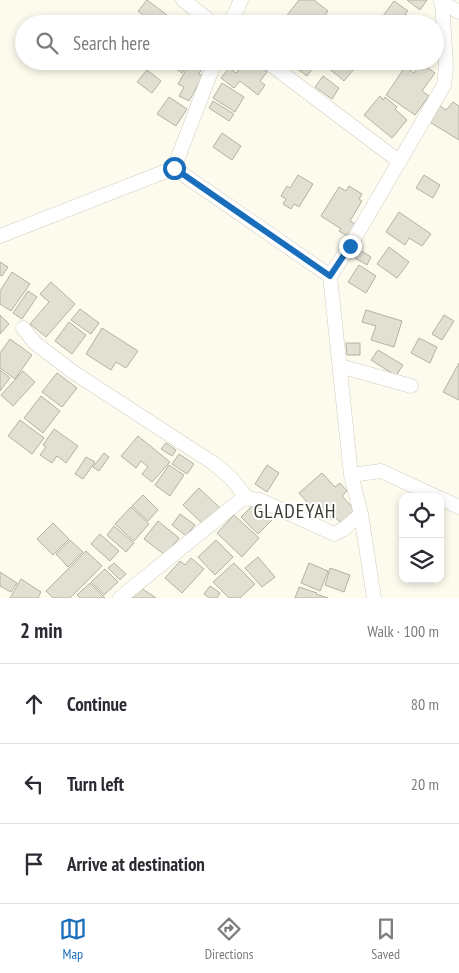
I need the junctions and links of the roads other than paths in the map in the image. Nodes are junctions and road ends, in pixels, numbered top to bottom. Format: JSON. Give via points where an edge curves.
{"nodes":[{"id":1,"x":183,"y":0,"type":"edge"},
{"id":2,"x":241,"y":0,"type":"edge"},
{"id":3,"x":442,"y":1,"type":"edge"},
{"id":4,"x":459,"y":12,"type":"edge"},
{"id":5,"x":202,"y":15,"type":"edge"},
{"id":6,"x":234,"y":15,"type":"edge"},
{"id":7,"x":443,"y":15,"type":"edge"},
{"id":8,"x":444,"y":34,"type":"edge"},
{"id":9,"x":212,"y":70,"type":"edge"},
{"id":10,"x":278,"y":70,"type":"edge"},
{"id":11,"x":400,"y":162,"type":"junction"},
{"id":12,"x":174,"y":168,"type":"junction"},
{"id":13,"x":0,"y":236,"type":"edge"},
{"id":14,"x":330,"y":276,"type":"junction"},
{"id":15,"x":23,"y":328,"type":"dead end"},
{"id":16,"x":340,"y":366,"type":"junction"},
{"id":17,"x":411,"y":386,"type":"dead end"},
{"id":18,"x":353,"y":475,"type":"junction"},
{"id":19,"x":428,"y":493,"type":"edge"},
{"id":20,"x":247,"y":498,"type":"junction"},
{"id":21,"x":444,"y":500,"type":"edge"},
{"id":22,"x":459,"y":507,"type":"edge"},
{"id":23,"x":361,"y":514,"type":"junction"},
{"id":24,"x":120,"y":598,"type":"edge"},
{"id":25,"x":374,"y":598,"type":"edge"}],
"edges":[{"from":1,"to":5,"type":"street"},
{"from":2,"to":6,"type":"street"},
{"from":3,"to":4,"type":"street"},
{"from":3,"to":7,"type":"street"},
{"from":8,"to":11,"type":"street","via":[[444,85]]},
{"from":9,"to":12,"type":"street"},
{"from":10,"to":11,"type":"street"},
{"from":11,"to":14,"type":"street"},
{"from":12,"to":13,"type":"street"},
{"from":12,"to":14,"type":"street"},
{"from":14,"to":16,"type":"street"},
{"from":15,"to":20,"type":"street","via":[[35,343],[73,372],[213,463]]},
{"from":16,"to":17,"type":"street"},
{"from":16,"to":18,"type":"street"},
{"from":18,"to":19,"type":"street","via":[[381,471]]},
{"from":18,"to":23,"type":"street"},
{"from":20,"to":23,"type":"street","via":[[269,503],[334,534]]},
{"from":20,"to":24,"type":"street"},
{"from":21,"to":22,"type":"street"},
{"from":23,"to":25,"type":"street"}]}
